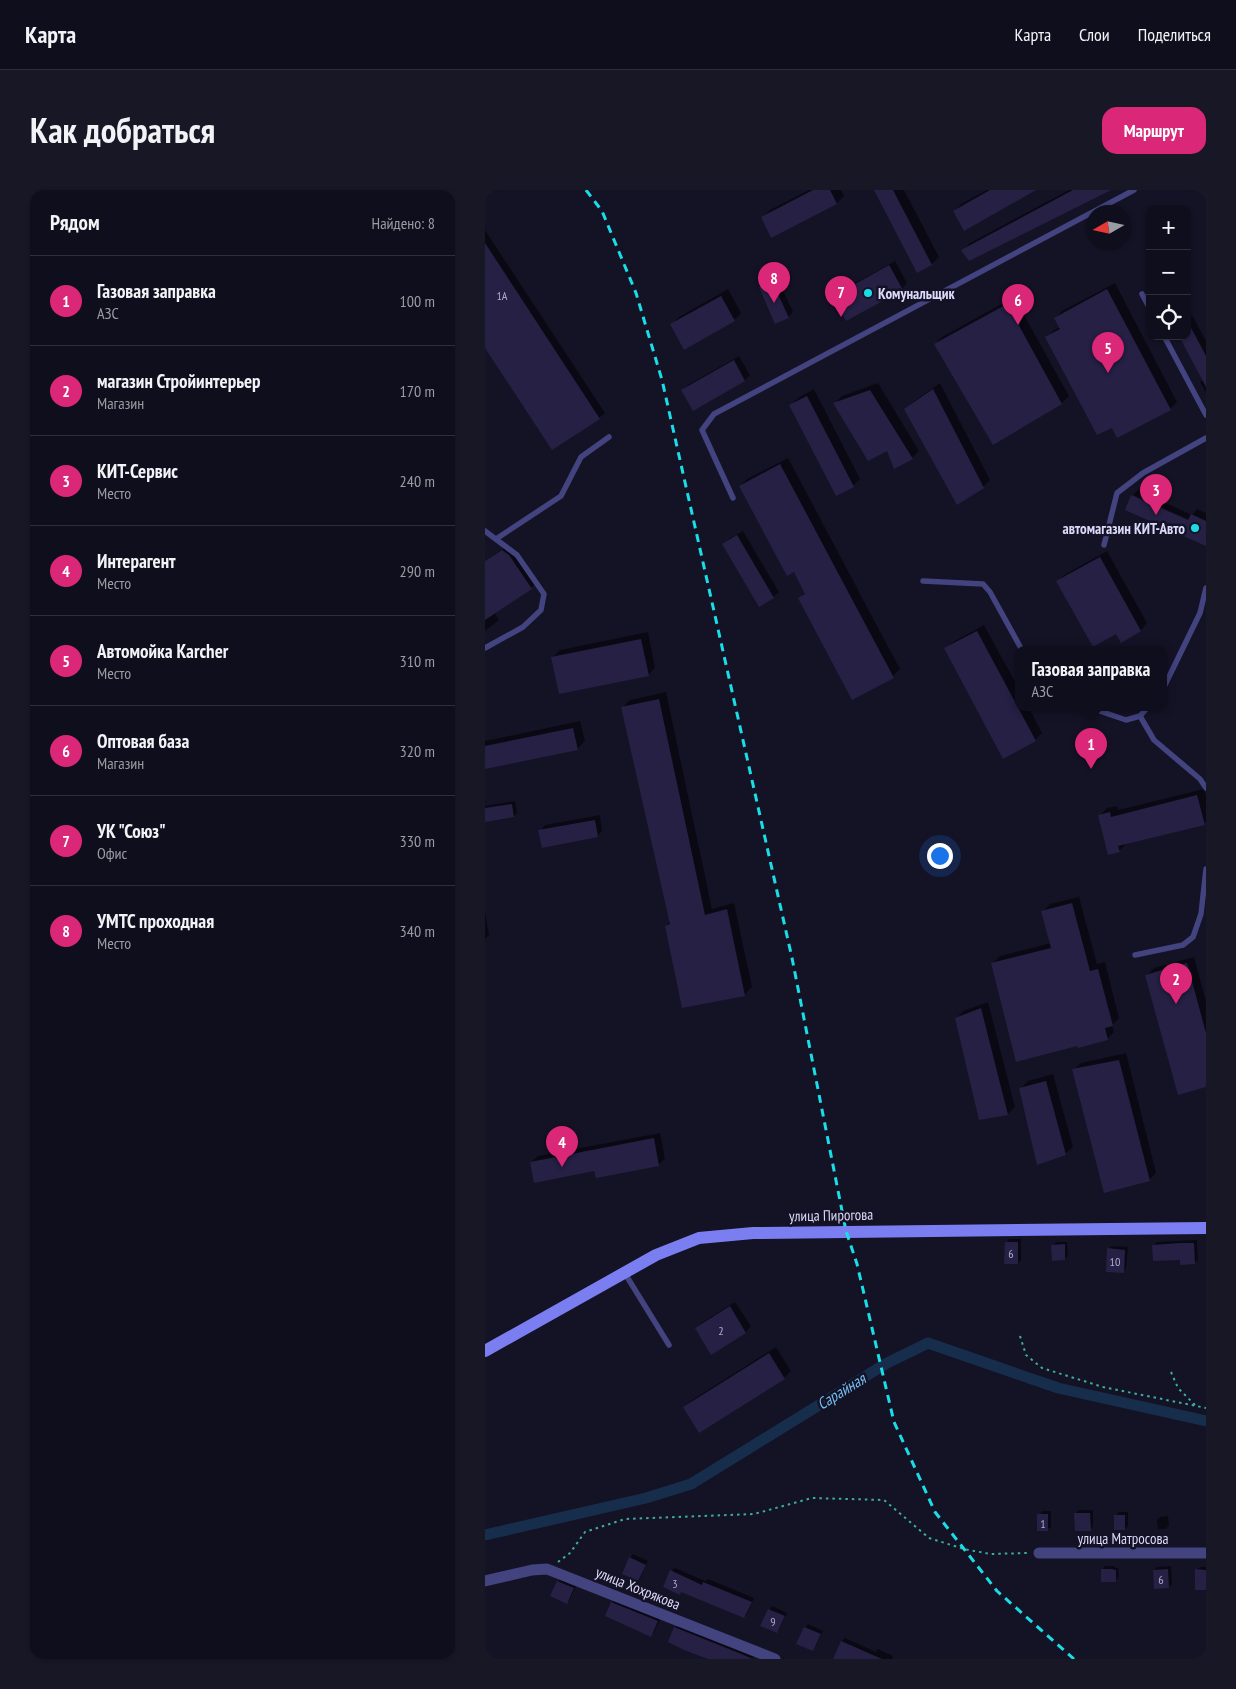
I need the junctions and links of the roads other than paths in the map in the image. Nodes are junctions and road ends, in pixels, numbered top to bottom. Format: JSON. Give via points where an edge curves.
{"nodes":[{"id":1,"x":1134,"y":190,"type":"edge"},
{"id":2,"x":1142,"y":294,"type":"dead end"},
{"id":3,"x":1146,"y":302,"type":"edge"},
{"id":4,"x":1166,"y":340,"type":"edge"},
{"id":5,"x":1206,"y":415,"type":"edge"},
{"id":6,"x":609,"y":437,"type":"dead end"},
{"id":7,"x":1206,"y":438,"type":"edge"},
{"id":8,"x":733,"y":498,"type":"dead end"},
{"id":9,"x":485,"y":531,"type":"edge"},
{"id":10,"x":496,"y":539,"type":"junction"},
{"id":11,"x":1104,"y":544,"type":"dead end"},
{"id":12,"x":923,"y":581,"type":"dead end"},
{"id":13,"x":1206,"y":588,"type":"edge"},
{"id":14,"x":1020,"y":646,"type":"edge"},
{"id":15,"x":485,"y":648,"type":"edge"},
{"id":16,"x":1167,"y":681,"type":"edge"},
{"id":17,"x":1100,"y":711,"type":"edge"},
{"id":18,"x":1144,"y":711,"type":"edge"},
{"id":19,"x":1140,"y":716,"type":"junction"},
{"id":20,"x":1206,"y":788,"type":"edge"},
{"id":21,"x":1206,"y":868,"type":"edge"},
{"id":22,"x":1135,"y":955,"type":"dead end"},
{"id":23,"x":1206,"y":1222,"type":"edge"},
{"id":24,"x":1206,"y":1228,"type":"edge"},
{"id":25,"x":1186,"y":1229,"type":"junction"},
{"id":26,"x":624,"y":1272,"type":"junction"},
{"id":27,"x":669,"y":1346,"type":"dead end"},
{"id":28,"x":485,"y":1350,"type":"edge"},
{"id":29,"x":1039,"y":1553,"type":"road end"},
{"id":30,"x":1206,"y":1553,"type":"edge"},
{"id":31,"x":485,"y":1581,"type":"edge"},
{"id":32,"x":775,"y":1659,"type":"edge"}],
"edges":[{"from":1,"to":8,"type":"lane","via":[[714,414],[702,430]]},
{"from":2,"to":3,"type":"lane"},
{"from":4,"to":5,"type":"lane"},
{"from":6,"to":10,"type":"lane","via":[[581,457],[561,496]]},
{"from":7,"to":11,"type":"lane","via":[[1117,493]]},
{"from":9,"to":10,"type":"lane"},
{"from":10,"to":15,"type":"lane","via":[[517,556],[545,594],[541,610],[523,627]]},
{"from":12,"to":14,"type":"lane","via":[[983,584]]},
{"from":13,"to":16,"type":"lane","via":[[1201,614]]},
{"from":17,"to":19,"type":"lane","via":[[1126,720]]},
{"from":18,"to":19,"type":"lane"},
{"from":19,"to":20,"type":"lane","via":[[1154,740]]},
{"from":21,"to":22,"type":"lane","via":[[1201,914],[1193,938],[1183,945]]},
{"from":23,"to":25,"type":"main road"},
{"from":24,"to":25,"type":"main road","name":"улица Пирогова"},
{"from":25,"to":26,"type":"main road","name":"улица Пирогова","via":[[753,1233],[699,1238]]},
{"from":26,"to":27,"type":"lane"},
{"from":26,"to":28,"type":"main road","name":"улица Пирогова"},
{"from":29,"to":30,"type":"street","name":"улица Матросова"},
{"from":31,"to":32,"type":"street","name":"улица Хохрякова","via":[[547,1569]]}]}
